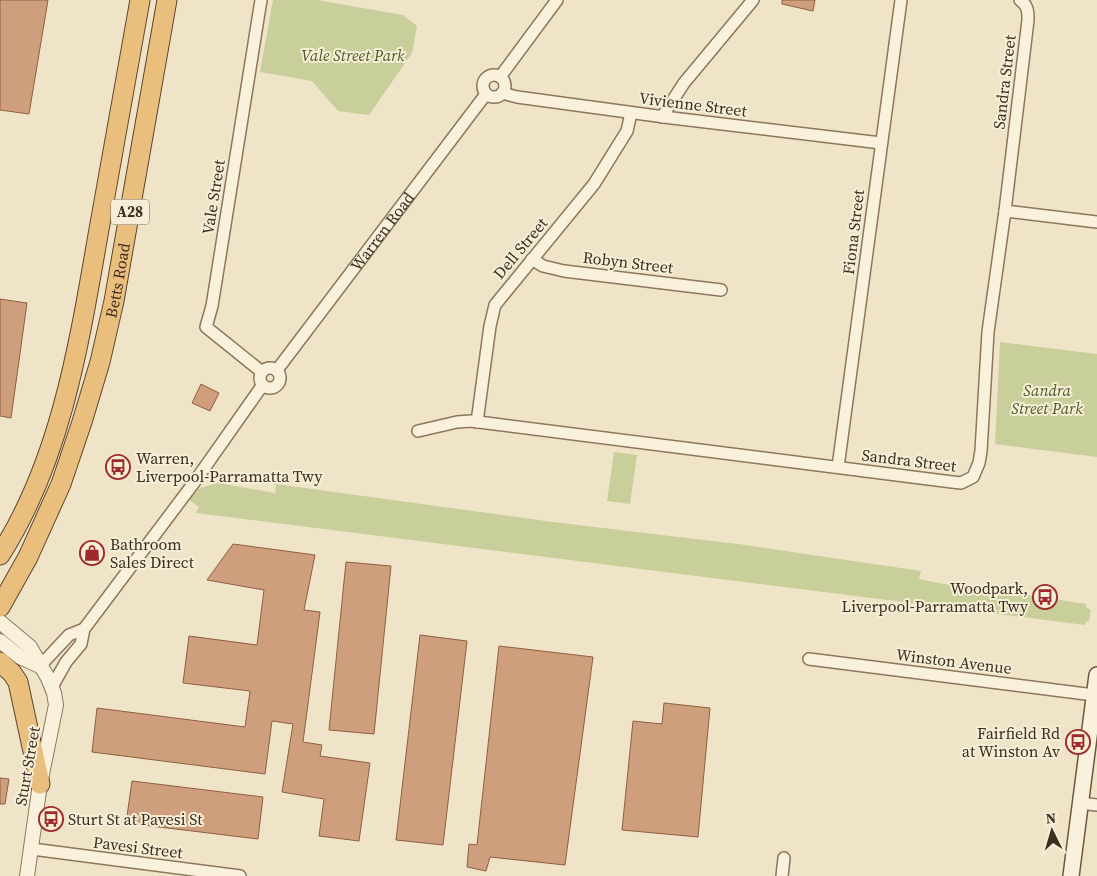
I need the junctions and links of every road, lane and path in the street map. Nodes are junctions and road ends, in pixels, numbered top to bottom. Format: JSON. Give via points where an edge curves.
{"nodes":[{"id":1,"x":140,"y":0,"type":"edge"},
{"id":2,"x":167,"y":0,"type":"edge"},
{"id":3,"x":262,"y":0,"type":"edge"},
{"id":4,"x":557,"y":0,"type":"edge"},
{"id":5,"x":753,"y":0,"type":"edge"},
{"id":6,"x":901,"y":0,"type":"edge"},
{"id":7,"x":1020,"y":0,"type":"edge"},
{"id":8,"x":500,"y":77,"type":"junction"},
{"id":9,"x":502,"y":93,"type":"junction"},
{"id":10,"x":486,"y":94,"type":"junction"},
{"id":11,"x":631,"y":113,"type":"junction"},
{"id":12,"x":662,"y":117,"type":"junction"},
{"id":13,"x":881,"y":143,"type":"junction"},
{"id":14,"x":1005,"y":210,"type":"junction"},
{"id":15,"x":1097,"y":222,"type":"edge"},
{"id":16,"x":532,"y":259,"type":"junction"},
{"id":17,"x":721,"y":290,"type":"dead end"},
{"id":18,"x":277,"y":370,"type":"junction"},
{"id":19,"x":262,"y":372,"type":"junction"},
{"id":20,"x":262,"y":386,"type":"junction"},
{"id":21,"x":478,"y":422,"type":"junction"},
{"id":22,"x":418,"y":431,"type":"dead end"},
{"id":23,"x":838,"y":468,"type":"junction"},
{"id":24,"x":0,"y":555,"type":"edge"},
{"id":25,"x":0,"y":607,"type":"edge"},
{"id":26,"x":0,"y":622,"type":"edge"},
{"id":27,"x":84,"y":628,"type":"junction"},
{"id":28,"x":0,"y":641,"type":"edge"},
{"id":29,"x":809,"y":659,"type":"dead end"},
{"id":30,"x":0,"y":662,"type":"edge"},
{"id":31,"x":40,"y":666,"type":"junction"},
{"id":32,"x":1097,"y":674,"type":"edge"},
{"id":33,"x":52,"y":687,"type":"junction"},
{"id":34,"x":1094,"y":695,"type":"junction"},
{"id":35,"x":40,"y":784,"type":"junction"},
{"id":36,"x":1080,"y":803,"type":"junction"},
{"id":37,"x":1097,"y":805,"type":"edge"},
{"id":38,"x":32,"y":849,"type":"junction"},
{"id":39,"x":784,"y":858,"type":"dead end"},
{"id":40,"x":28,"y":876,"type":"edge"},
{"id":41,"x":240,"y":876,"type":"edge"},
{"id":42,"x":782,"y":876,"type":"edge"},
{"id":43,"x":1070,"y":876,"type":"edge"}],
"edges":[{"from":1,"to":24,"type":"highway","name":"Betts Road","number":"A28","via":[[76,357],[33,493]]},
{"from":2,"to":25,"type":"highway","name":"Betts Road","number":"A28","via":[[100,362],[56,496]]},
{"from":3,"to":19,"type":"street","name":"Vale Street","via":[[206,327]]},
{"from":4,"to":8,"type":"street"},
{"from":5,"to":12,"type":"street","via":[[684,83]]},
{"from":6,"to":13,"type":"street","name":"Fiona Street"},
{"from":7,"to":14,"type":"street","name":"Sandra Street","via":[[1025,3],[1028,20]]},
{"from":8,"to":9,"type":"street","via":[[505,85]]},
{"from":8,"to":10,"type":"street","via":[[493,75],[484,80]]},
{"from":9,"to":10,"type":"street","via":[[495,97]]},
{"from":9,"to":11,"type":"street","name":"Vivienne Street"},
{"from":10,"to":18,"type":"street","name":"Warren Road"},
{"from":11,"to":12,"type":"street","name":"Vivienne Street"},
{"from":11,"to":16,"type":"street","name":"Dell Street","via":[[627,131],[594,184]]},
{"from":12,"to":13,"type":"street","name":"Vivienne Street"},
{"from":13,"to":23,"type":"street","name":"Fiona Street"},
{"from":14,"to":15,"type":"street"},
{"from":14,"to":23,"type":"street","name":"Sandra Street","via":[[988,332],[981,452],[973,477],[961,483]]},
{"from":16,"to":17,"type":"street","name":"Robyn Street","via":[[543,266],[564,271]]},
{"from":16,"to":21,"type":"street","name":"Dell Street","via":[[492,313]]},
{"from":18,"to":19,"type":"street","via":[[270,368]]},
{"from":18,"to":20,"type":"street","via":[[279,385],[270,389]]},
{"from":19,"to":20,"type":"street"},
{"from":20,"to":27,"type":"street"},
{"from":21,"to":22,"type":"street","name":"Sandra Street","via":[[457,422]]},
{"from":21,"to":23,"type":"street","name":"Sandra Street"},
{"from":26,"to":31,"type":"street","name":"Sturt Street","via":[[30,647]]},
{"from":27,"to":31,"type":"street","via":[[69,636]]},
{"from":27,"to":33,"type":"street","via":[[81,644]]},
{"from":28,"to":31,"type":"street","via":[[20,657]]},
{"from":29,"to":34,"type":"street","name":"Winston Avenue"},
{"from":30,"to":35,"type":"highway","via":[[18,682]]},
{"from":31,"to":33,"type":"street","name":"Sturt Street"},
{"from":32,"to":34,"type":"main road"},
{"from":33,"to":35,"type":"street","name":"Sturt Street","via":[[56,705]]},
{"from":34,"to":36,"type":"main road"},
{"from":35,"to":38,"type":"street","name":"Sturt Street"},
{"from":36,"to":37,"type":"street"},
{"from":36,"to":43,"type":"main road"},
{"from":38,"to":40,"type":"street","name":"Sturt Street"},
{"from":38,"to":41,"type":"street","name":"Pavesi Street"},
{"from":39,"to":42,"type":"street"}]}
